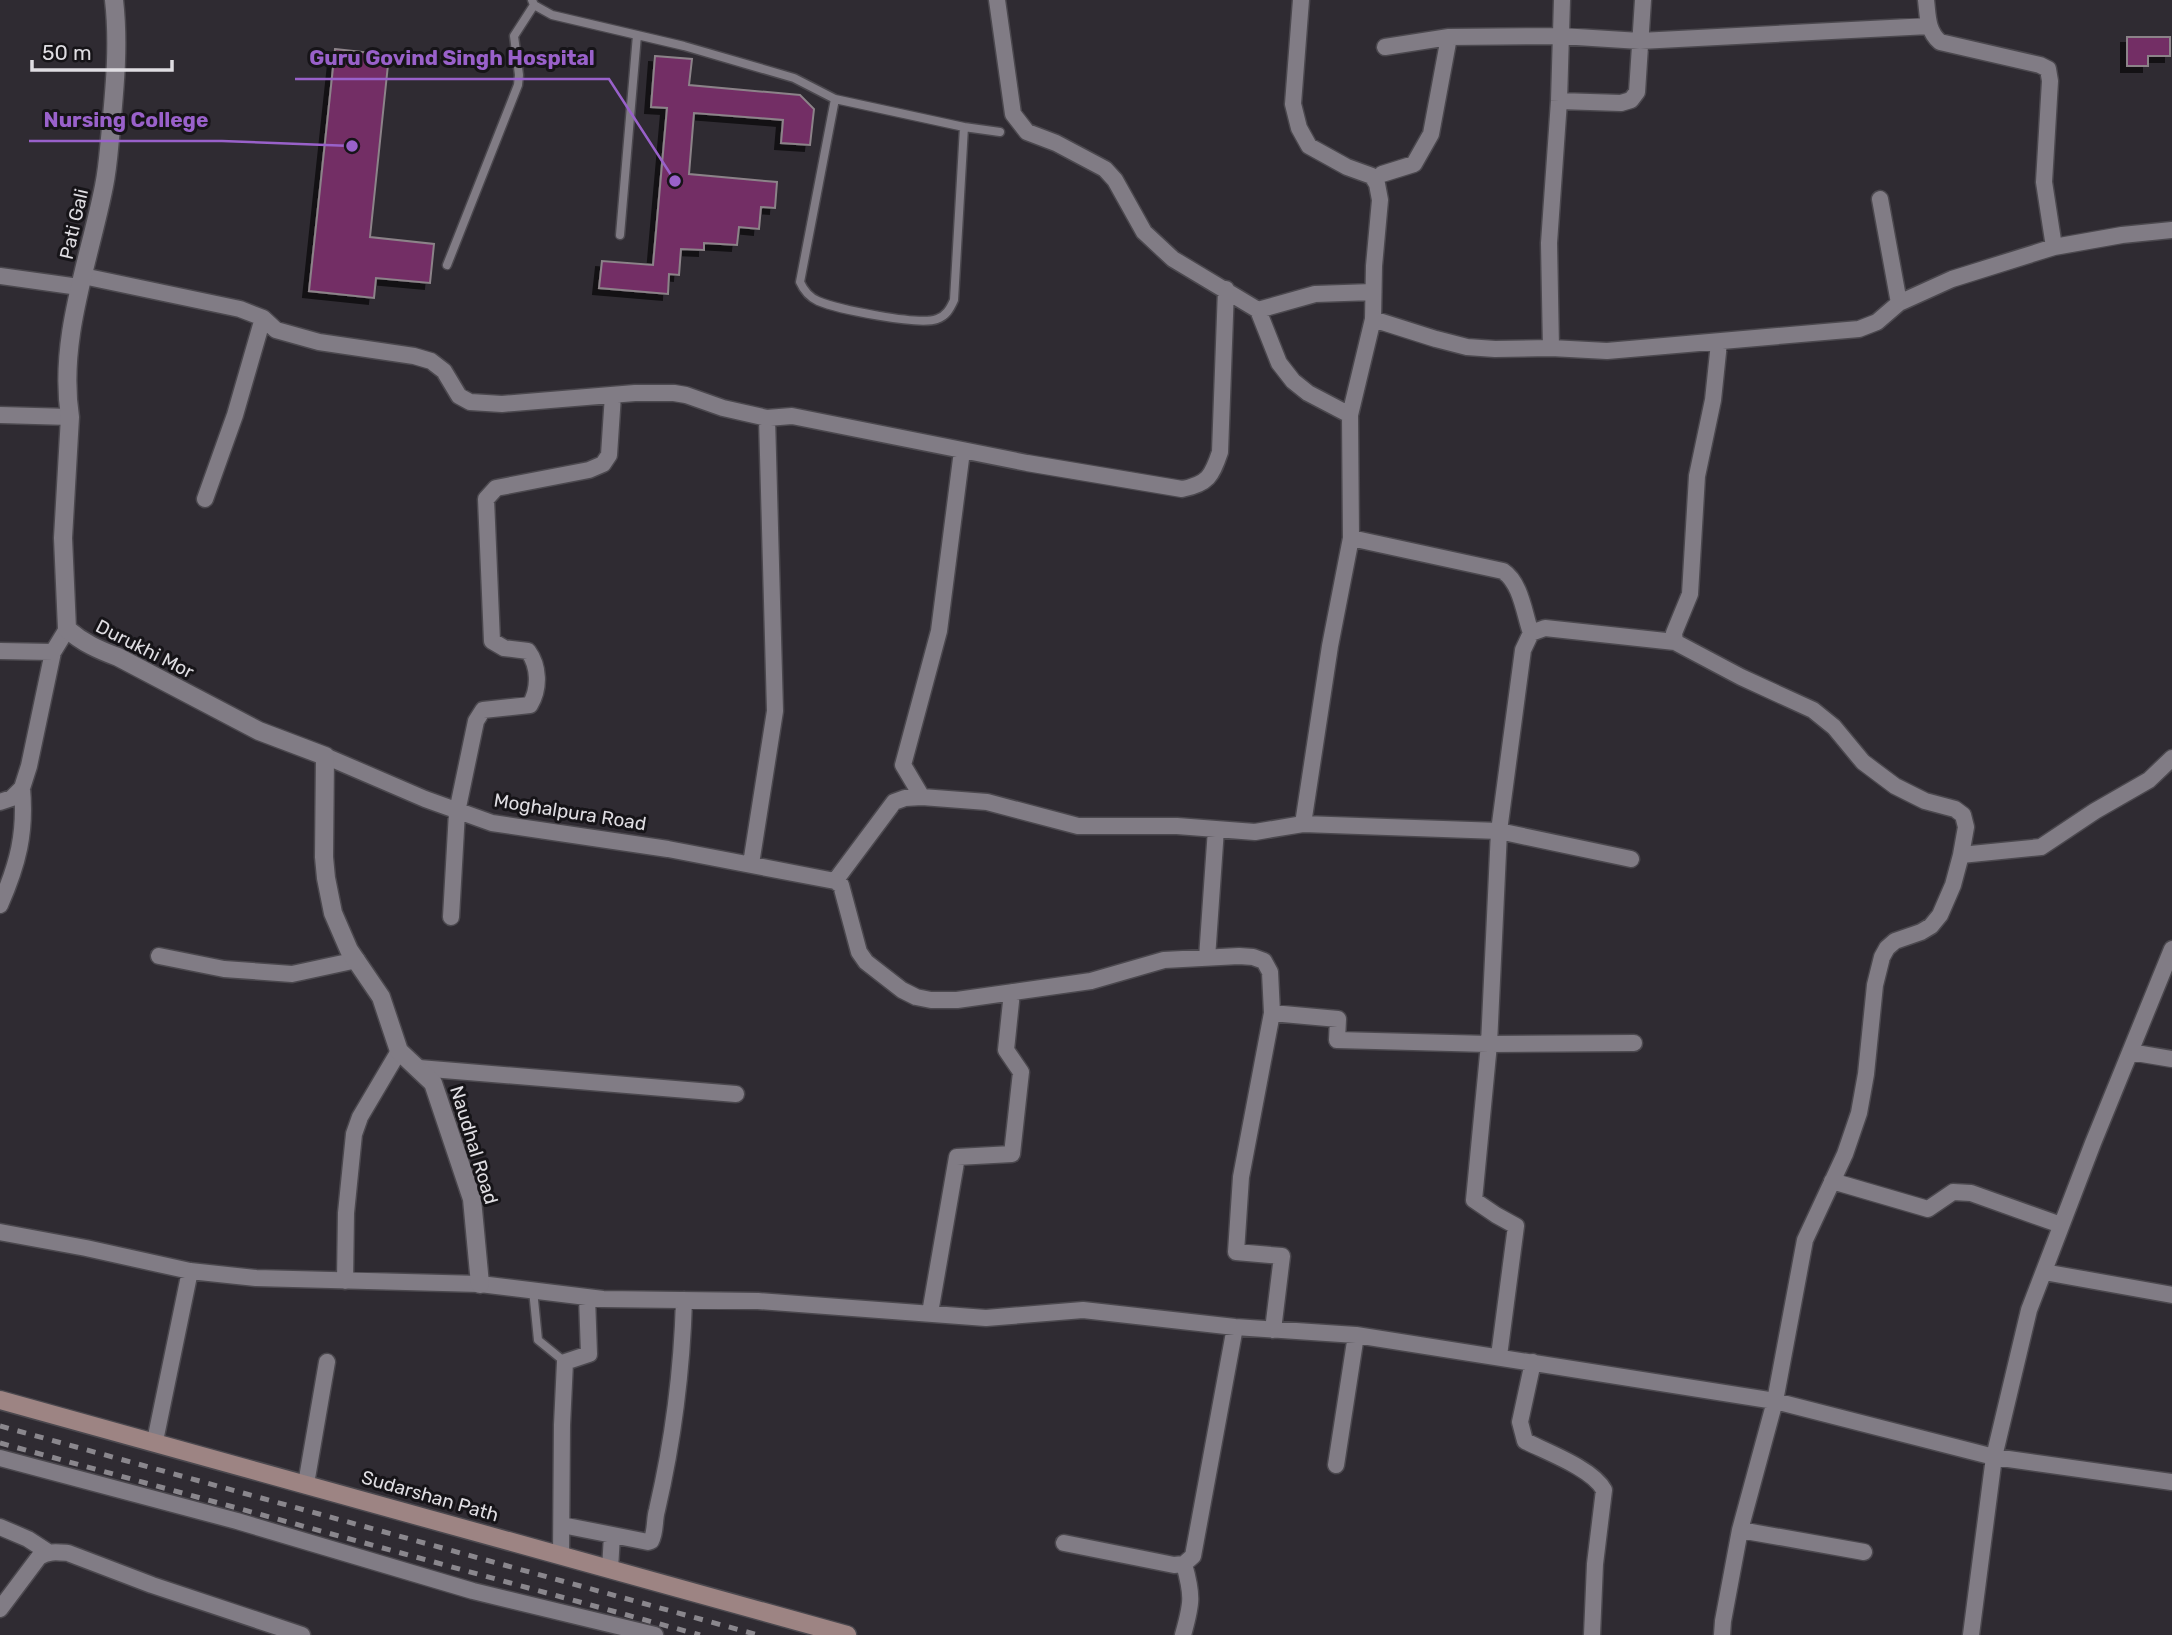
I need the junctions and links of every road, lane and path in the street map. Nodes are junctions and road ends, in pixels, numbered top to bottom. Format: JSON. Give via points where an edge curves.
{"nodes":[{"id":1,"x":114,"y":0,"type":"edge"},
{"id":2,"x":997,"y":0,"type":"edge"},
{"id":3,"x":1301,"y":0,"type":"edge"},
{"id":4,"x":1562,"y":0,"type":"edge"},
{"id":5,"x":1643,"y":0,"type":"edge"},
{"id":6,"x":1926,"y":0,"type":"edge"},
{"id":7,"x":533,"y":3,"type":"edge"},
{"id":8,"x":1929,"y":26,"type":"junction"},
{"id":9,"x":637,"y":35,"type":"junction"},
{"id":10,"x":1561,"y":36,"type":"junction"},
{"id":11,"x":1449,"y":37,"type":"junction"},
{"id":12,"x":1640,"y":41,"type":"junction"},
{"id":13,"x":1385,"y":47,"type":"dead end"},
{"id":14,"x":835,"y":99,"type":"junction"},
{"id":15,"x":1559,"y":100,"type":"junction"},
{"id":16,"x":964,"y":127,"type":"junction"},
{"id":17,"x":1000,"y":132,"type":"dead end"},
{"id":18,"x":1382,"y":174,"type":"dead end"},
{"id":19,"x":1880,"y":199,"type":"dead end"},
{"id":20,"x":2172,"y":230,"type":"edge"},
{"id":21,"x":620,"y":235,"type":"dead end"},
{"id":22,"x":2054,"y":247,"type":"junction"},
{"id":23,"x":447,"y":265,"type":"dead end"},
{"id":24,"x":0,"y":276,"type":"edge"},
{"id":25,"x":81,"y":281,"type":"junction"},
{"id":26,"x":1226,"y":289,"type":"junction"},
{"id":27,"x":1373,"y":292,"type":"junction"},
{"id":28,"x":1899,"y":303,"type":"junction"},
{"id":29,"x":1258,"y":310,"type":"junction"},
{"id":30,"x":263,"y":318,"type":"junction"},
{"id":31,"x":1373,"y":319,"type":"junction"},
{"id":32,"x":1719,"y":343,"type":"junction"},
{"id":33,"x":1551,"y":348,"type":"junction"},
{"id":34,"x":612,"y":395,"type":"junction"},
{"id":35,"x":0,"y":415,"type":"edge"},
{"id":36,"x":1350,"y":415,"type":"junction"},
{"id":37,"x":70,"y":417,"type":"junction"},
{"id":38,"x":767,"y":418,"type":"junction"},
{"id":39,"x":962,"y":451,"type":"junction"},
{"id":40,"x":69,"y":457,"type":"joint"},
{"id":41,"x":205,"y":499,"type":"dead end"},
{"id":42,"x":1351,"y":538,"type":"junction"},
{"id":43,"x":67,"y":629,"type":"junction"},
{"id":44,"x":1531,"y":633,"type":"junction"},
{"id":45,"x":1675,"y":642,"type":"junction"},
{"id":46,"x":0,"y":651,"type":"edge"},
{"id":47,"x":53,"y":652,"type":"junction"},
{"id":48,"x":326,"y":756,"type":"junction"},
{"id":49,"x":2172,"y":758,"type":"edge"},
{"id":50,"x":22,"y":788,"type":"junction"},
{"id":51,"x":922,"y":797,"type":"junction"},
{"id":52,"x":0,"y":802,"type":"edge"},
{"id":53,"x":457,"y":812,"type":"junction"},
{"id":54,"x":1303,"y":824,"type":"junction"},
{"id":55,"x":1216,"y":829,"type":"junction"},
{"id":56,"x":1499,"y":831,"type":"junction"},
{"id":57,"x":1961,"y":855,"type":"junction"},
{"id":58,"x":1631,"y":859,"type":"dead end"},
{"id":59,"x":751,"y":864,"type":"junction"},
{"id":60,"x":835,"y":881,"type":"junction"},
{"id":61,"x":0,"y":905,"type":"edge"},
{"id":62,"x":451,"y":917,"type":"dead end"},
{"id":63,"x":2172,"y":949,"type":"edge"},
{"id":64,"x":159,"y":956,"type":"dead end"},
{"id":65,"x":1207,"y":958,"type":"junction"},
{"id":66,"x":357,"y":960,"type":"junction"},
{"id":67,"x":1012,"y":992,"type":"junction"},
{"id":68,"x":1272,"y":1013,"type":"junction"},
{"id":69,"x":1634,"y":1043,"type":"dead end"},
{"id":70,"x":1489,"y":1044,"type":"junction"},
{"id":71,"x":399,"y":1051,"type":"junction"},
{"id":72,"x":2130,"y":1052,"type":"junction"},
{"id":73,"x":2172,"y":1059,"type":"edge"},
{"id":74,"x":419,"y":1068,"type":"junction"},
{"id":75,"x":736,"y":1094,"type":"dead end"},
{"id":76,"x":1832,"y":1181,"type":"junction"},
{"id":77,"x":2062,"y":1225,"type":"junction"},
{"id":78,"x":0,"y":1232,"type":"edge"},
{"id":79,"x":190,"y":1271,"type":"junction"},
{"id":80,"x":2044,"y":1272,"type":"junction"},
{"id":81,"x":345,"y":1281,"type":"junction"},
{"id":82,"x":480,"y":1284,"type":"junction"},
{"id":83,"x":533,"y":1290,"type":"junction"},
{"id":84,"x":2172,"y":1295,"type":"edge"},
{"id":85,"x":587,"y":1297,"type":"junction"},
{"id":86,"x":684,"y":1300,"type":"junction"},
{"id":87,"x":930,"y":1314,"type":"junction"},
{"id":88,"x":1235,"y":1327,"type":"junction"},
{"id":89,"x":1273,"y":1330,"type":"junction"},
{"id":90,"x":1356,"y":1335,"type":"junction"},
{"id":91,"x":1499,"y":1356,"type":"junction"},
{"id":92,"x":327,"y":1362,"type":"dead end"},
{"id":93,"x":565,"y":1362,"type":"junction"},
{"id":94,"x":1533,"y":1362,"type":"junction"},
{"id":95,"x":0,"y":1400,"type":"edge"},
{"id":96,"x":1775,"y":1401,"type":"junction"},
{"id":97,"x":155,"y":1441,"type":"junction"},
{"id":98,"x":1994,"y":1457,"type":"junction"},
{"id":99,"x":0,"y":1458,"type":"edge"},
{"id":100,"x":1336,"y":1465,"type":"dead end"},
{"id":101,"x":2172,"y":1482,"type":"edge"},
{"id":102,"x":306,"y":1484,"type":"junction"},
{"id":103,"x":562,"y":1525,"type":"junction"},
{"id":104,"x":0,"y":1527,"type":"edge"},
{"id":105,"x":1741,"y":1530,"type":"junction"},
{"id":106,"x":612,"y":1535,"type":"junction"},
{"id":107,"x":1064,"y":1543,"type":"dead end"},
{"id":108,"x":48,"y":1552,"type":"junction"},
{"id":109,"x":1864,"y":1552,"type":"dead end"},
{"id":110,"x":561,"y":1555,"type":"junction"},
{"id":111,"x":1184,"y":1564,"type":"junction"},
{"id":112,"x":610,"y":1569,"type":"junction"},
{"id":113,"x":0,"y":1609,"type":"edge"},
{"id":114,"x":302,"y":1635,"type":"edge"},
{"id":115,"x":655,"y":1635,"type":"edge"},
{"id":116,"x":847,"y":1635,"type":"edge"},
{"id":117,"x":1183,"y":1635,"type":"edge"},
{"id":118,"x":1592,"y":1635,"type":"edge"},
{"id":119,"x":1722,"y":1635,"type":"edge"},
{"id":120,"x":1972,"y":1635,"type":"edge"}],
"edges":[{"from":1,"to":25,"type":"street","name":"Pati Gali","via":[[117,57],[105,184]]},
{"from":2,"to":26,"type":"street","via":[[1013,114],[1019,124],[1105,169],[1144,232],[1173,259]]},
{"from":3,"to":27,"type":"street","via":[[1293,104],[1309,146],[1372,176],[1377,184],[1380,200]]},
{"from":4,"to":10,"type":"street"},
{"from":5,"to":12,"type":"street"},
{"from":6,"to":8,"type":"street"},
{"from":7,"to":9,"type":"lane","via":[[552,15]]},
{"from":7,"to":23,"type":"lane","via":[[514,36],[518,85]]},
{"from":8,"to":12,"type":"street"},
{"from":8,"to":22,"type":"street","via":[[1940,42],[2048,69],[2044,182]]},
{"from":9,"to":14,"type":"lane","via":[[794,78]]},
{"from":9,"to":21,"type":"lane"},
{"from":10,"to":11,"type":"street"},
{"from":10,"to":12,"type":"street"},
{"from":10,"to":15,"type":"street"},
{"from":11,"to":13,"type":"street"},
{"from":11,"to":18,"type":"street","via":[[1431,134],[1414,164]]},
{"from":12,"to":15,"type":"street","via":[[1637,92],[1632,100]]},
{"from":14,"to":16,"type":"lane"},
{"from":14,"to":16,"type":"lane","via":[[800,282],[805,293],[819,302],[899,320],[924,323],[940,319],[954,300]]},
{"from":15,"to":33,"type":"street","via":[[1549,243]]},
{"from":16,"to":17,"type":"lane"},
{"from":19,"to":28,"type":"street"},
{"from":20,"to":22,"type":"street"},
{"from":22,"to":28,"type":"street","via":[[1952,279]]},
{"from":24,"to":25,"type":"street"},
{"from":25,"to":30,"type":"street","via":[[240,309]]},
{"from":25,"to":37,"type":"street","name":"Pati Gali","via":[[69,358]]},
{"from":26,"to":29,"type":"street"},
{"from":26,"to":39,"type":"street","via":[[1220,452],[1208,480],[1182,488]]},
{"from":27,"to":29,"type":"street","via":[[1315,294]]},
{"from":27,"to":31,"type":"street"},
{"from":28,"to":32,"type":"street","via":[[1859,329]]},
{"from":29,"to":36,"type":"street","via":[[1279,363],[1293,381]]},
{"from":30,"to":34,"type":"street","via":[[276,330],[319,342],[431,361],[444,371],[459,396],[470,402],[502,404]]},
{"from":30,"to":41,"type":"street"},
{"from":31,"to":33,"type":"street","via":[[1467,346]]},
{"from":31,"to":36,"type":"street"},
{"from":32,"to":33,"type":"street","via":[[1608,351]]},
{"from":32,"to":45,"type":"street","via":[[1697,476],[1690,594],[1674,633]]},
{"from":34,"to":38,"type":"street","via":[[686,395]]},
{"from":34,"to":53,"type":"street","via":[[609,455],[603,464],[496,488],[486,499],[492,641],[504,648],[528,651],[536,662],[536,695],[530,705],[484,709],[476,721]]},
{"from":35,"to":37,"type":"street"},
{"from":36,"to":42,"type":"street"},
{"from":37,"to":40,"type":"street","name":"Pati Gali"},
{"from":38,"to":39,"type":"street","via":[[792,416]]},
{"from":38,"to":59,"type":"street","via":[[775,711]]},
{"from":39,"to":51,"type":"street","via":[[939,631],[903,765]]},
{"from":40,"to":43,"type":"street","name":"Durukhi Mor","via":[[63,538]]},
{"from":42,"to":44,"type":"street","via":[[1503,571],[1511,576]]},
{"from":42,"to":54,"type":"street"},
{"from":43,"to":47,"type":"street"},
{"from":43,"to":48,"type":"street","name":"Durukhi Mor","via":[[94,648],[259,731]]},
{"from":44,"to":45,"type":"street","via":[[1545,628]]},
{"from":44,"to":56,"type":"street","via":[[1523,650]]},
{"from":45,"to":57,"type":"street","via":[[1813,710],[1863,762],[1895,786],[1955,809],[1963,815],[1966,827]]},
{"from":46,"to":47,"type":"street"},
{"from":47,"to":50,"type":"street"},
{"from":48,"to":53,"type":"street","name":"Moghalpura Road"},
{"from":48,"to":66,"type":"street","via":[[326,878],[333,913]]},
{"from":49,"to":57,"type":"street","via":[[2149,780],[2041,847]]},
{"from":50,"to":52,"type":"street"},
{"from":50,"to":61,"type":"street","via":[[20,850]]},
{"from":51,"to":55,"type":"street","via":[[987,802],[1078,826]]},
{"from":51,"to":60,"type":"street","via":[[894,802]]},
{"from":53,"to":59,"type":"street","name":"Moghalpura Road","via":[[492,823]]},
{"from":53,"to":62,"type":"street"},
{"from":54,"to":55,"type":"street","via":[[1255,832]]},
{"from":54,"to":56,"type":"street"},
{"from":55,"to":65,"type":"street"},
{"from":56,"to":58,"type":"street"},
{"from":56,"to":70,"type":"street"},
{"from":57,"to":76,"type":"street","via":[[1940,915],[1922,932],[1895,941],[1882,957],[1860,1113]]},
{"from":59,"to":60,"type":"street","name":"Moghalpura Road"},
{"from":60,"to":67,"type":"street","via":[[846,898],[859,952],[902,990],[932,1000]]},
{"from":63,"to":72,"type":"street"},
{"from":64,"to":66,"type":"street","via":[[224,969],[292,974]]},
{"from":65,"to":67,"type":"street","via":[[1164,960],[1091,981]]},
{"from":65,"to":68,"type":"street","via":[[1239,956],[1264,961],[1270,972]]},
{"from":66,"to":71,"type":"street","via":[[381,997]]},
{"from":67,"to":87,"type":"street","via":[[1006,1051],[1021,1072],[1012,1154],[957,1157]]},
{"from":68,"to":70,"type":"street","via":[[1338,1019],[1337,1040]]},
{"from":68,"to":89,"type":"street","via":[[1241,1177],[1236,1252],[1282,1256]]},
{"from":69,"to":70,"type":"street"},
{"from":70,"to":91,"type":"street","via":[[1475,1200],[1516,1226]]},
{"from":71,"to":74,"type":"street","name":"Naudhal Road"},
{"from":71,"to":81,"type":"street","via":[[354,1134]]},
{"from":72,"to":73,"type":"street"},
{"from":72,"to":77,"type":"street"},
{"from":74,"to":75,"type":"street"},
{"from":74,"to":82,"type":"street","name":"Naudhal Road","via":[[433,1083],[472,1199]]},
{"from":76,"to":77,"type":"street","via":[[1928,1209],[1953,1192],[1971,1193]]},
{"from":76,"to":96,"type":"street","via":[[1805,1240]]},
{"from":77,"to":80,"type":"street"},
{"from":78,"to":79,"type":"street"},
{"from":79,"to":81,"type":"street"},
{"from":79,"to":97,"type":"street"},
{"from":80,"to":84,"type":"street"},
{"from":80,"to":98,"type":"street","via":[[2029,1310]]},
{"from":81,"to":82,"type":"street"},
{"from":82,"to":83,"type":"street"},
{"from":83,"to":85,"type":"street"},
{"from":83,"to":93,"type":"lane","via":[[538,1340]]},
{"from":85,"to":86,"type":"street"},
{"from":85,"to":93,"type":"street","via":[[589,1354]]},
{"from":86,"to":87,"type":"street"},
{"from":86,"to":106,"type":"street","via":[[682,1356],[654,1537],[648,1542]]},
{"from":87,"to":88,"type":"street","via":[[986,1318],[1083,1310]]},
{"from":88,"to":89,"type":"street"},
{"from":88,"to":111,"type":"street","via":[[1198,1533],[1193,1556]]},
{"from":89,"to":90,"type":"street"},
{"from":90,"to":91,"type":"street"},
{"from":90,"to":100,"type":"street"},
{"from":91,"to":94,"type":"street"},
{"from":92,"to":102,"type":"street"},
{"from":93,"to":103,"type":"street"},
{"from":94,"to":96,"type":"street"},
{"from":94,"to":118,"type":"street","via":[[1520,1422],[1525,1441],[1576,1466],[1604,1490]]},
{"from":95,"to":97,"type":"main road","name":"Sudarshan Path"},
{"from":96,"to":98,"type":"street"},
{"from":96,"to":105,"type":"street"},
{"from":97,"to":102,"type":"main road","name":"Sudarshan Path"},
{"from":98,"to":101,"type":"street"},
{"from":98,"to":120,"type":"street"},
{"from":99,"to":115,"type":"street","via":[[237,1521],[473,1591]]},
{"from":102,"to":110,"type":"main road","name":"Sudarshan Path"},
{"from":103,"to":106,"type":"street"},
{"from":103,"to":110,"type":"street"},
{"from":104,"to":108,"type":"street"},
{"from":105,"to":109,"type":"street"},
{"from":105,"to":119,"type":"street"},
{"from":106,"to":112,"type":"street"},
{"from":107,"to":111,"type":"street"},
{"from":108,"to":113,"type":"street","via":[[39,1557]]},
{"from":108,"to":114,"type":"street","via":[[68,1553]]},
{"from":110,"to":112,"type":"main road","name":"Sudarshan Path"},
{"from":111,"to":117,"type":"street","via":[[1192,1605]]},
{"from":112,"to":116,"type":"main road","name":"Sudarshan Path"}]}
